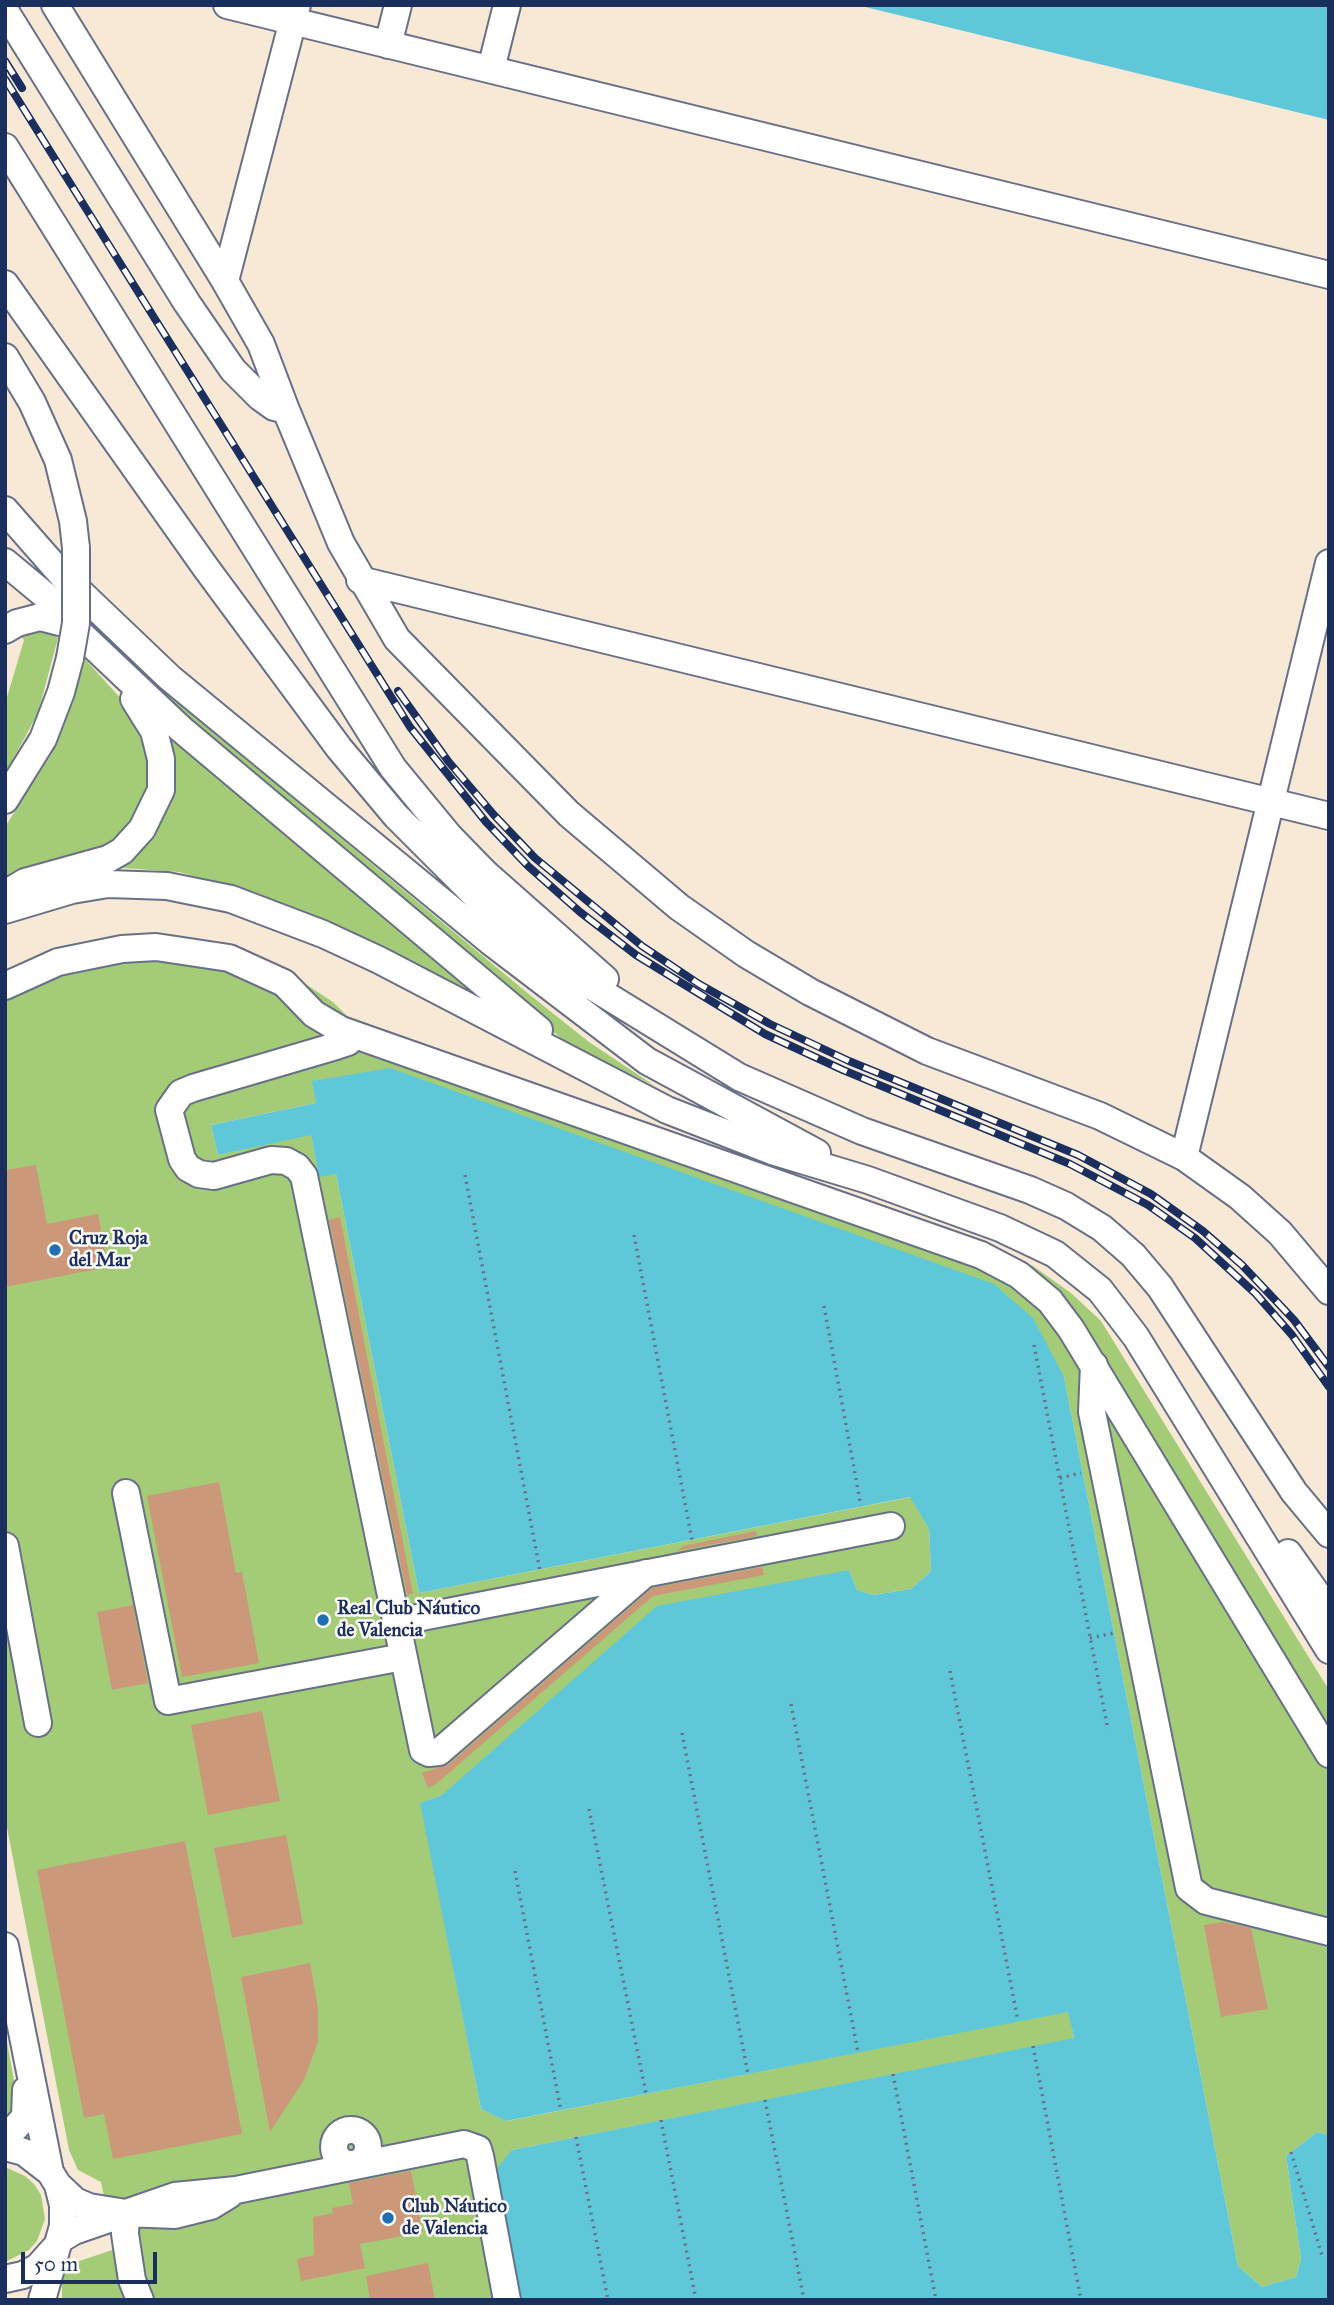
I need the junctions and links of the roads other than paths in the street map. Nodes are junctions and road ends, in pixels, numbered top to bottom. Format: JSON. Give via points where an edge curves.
{"nodes":[{"id":1,"x":55,"y":5,"type":"edge"},
{"id":2,"x":226,"y":5,"type":"edge"},
{"id":3,"x":398,"y":5,"type":"edge"},
{"id":4,"x":507,"y":5,"type":"edge"},
{"id":5,"x":5,"y":11,"type":"edge"},
{"id":6,"x":295,"y":13,"type":"edge"},
{"id":7,"x":388,"y":45,"type":"junction"},
{"id":8,"x":491,"y":69,"type":"junction"},
{"id":9,"x":5,"y":147,"type":"edge"},
{"id":10,"x":1329,"y":275,"type":"edge"},
{"id":11,"x":225,"y":281,"type":"junction"},
{"id":12,"x":5,"y":284,"type":"edge"},
{"id":13,"x":5,"y":357,"type":"edge"},
{"id":14,"x":280,"y":409,"type":"junction"},
{"id":15,"x":5,"y":510,"type":"edge"},
{"id":16,"x":5,"y":562,"type":"edge"},
{"id":17,"x":1329,"y":563,"type":"edge"},
{"id":18,"x":360,"y":580,"type":"junction"},
{"id":19,"x":71,"y":625,"type":"junction"},
{"id":20,"x":5,"y":630,"type":"edge"},
{"id":21,"x":104,"y":658,"type":"junction"},
{"id":22,"x":5,"y":800,"type":"edge"},
{"id":23,"x":1270,"y":801,"type":"junction"},
{"id":24,"x":1329,"y":816,"type":"edge"},
{"id":25,"x":5,"y":894,"type":"edge"},
{"id":26,"x":5,"y":910,"type":"edge"},
{"id":27,"x":5,"y":986,"type":"edge"},
{"id":28,"x":351,"y":1034,"type":"junction"},
{"id":29,"x":673,"y":1036,"type":"junction"},
{"id":30,"x":581,"y":1065,"type":"junction"},
{"id":31,"x":1184,"y":1157,"type":"junction"},
{"id":32,"x":868,"y":1180,"type":"junction"},
{"id":33,"x":1329,"y":1291,"type":"edge"},
{"id":34,"x":1094,"y":1365,"type":"junction"},
{"id":35,"x":1201,"y":1437,"type":"junction"},
{"id":36,"x":126,"y":1493,"type":"dead end"},
{"id":37,"x":891,"y":1526,"type":"dead end"},
{"id":38,"x":1329,"y":1534,"type":"edge"},
{"id":39,"x":5,"y":1546,"type":"edge"},
{"id":40,"x":646,"y":1573,"type":"junction"},
{"id":41,"x":570,"y":1587,"type":"junction"},
{"id":42,"x":1329,"y":1611,"type":"edge"},
{"id":43,"x":396,"y":1622,"type":"junction"},
{"id":44,"x":584,"y":1626,"type":"junction"},
{"id":45,"x":1329,"y":1650,"type":"edge"},
{"id":46,"x":403,"y":1657,"type":"junction"},
{"id":47,"x":38,"y":1724,"type":"dead end"},
{"id":48,"x":1329,"y":1754,"type":"edge"},
{"id":49,"x":1329,"y":1932,"type":"edge"},
{"id":50,"x":5,"y":1946,"type":"edge"},
{"id":51,"x":18,"y":2025,"type":"junction"},
{"id":52,"x":5,"y":2139,"type":"edge"},
{"id":53,"x":5,"y":2147,"type":"edge"},
{"id":54,"x":54,"y":2178,"type":"junction"},
{"id":55,"x":126,"y":2213,"type":"junction"},
{"id":56,"x":58,"y":2243,"type":"junction"},
{"id":57,"x":5,"y":2281,"type":"edge"},
{"id":58,"x":18,"y":2300,"type":"edge"},
{"id":59,"x":42,"y":2300,"type":"edge"},
{"id":60,"x":142,"y":2300,"type":"edge"},
{"id":61,"x":507,"y":2300,"type":"edge"}],
"edges":[{"from":1,"to":11,"type":"street"},
{"from":2,"to":6,"type":"street"},
{"from":3,"to":7,"type":"street"},
{"from":4,"to":8,"type":"street"},
{"from":5,"to":14,"type":"street","via":[[187,303],[245,384]]},
{"from":6,"to":7,"type":"street"},
{"from":6,"to":11,"type":"street"},
{"from":7,"to":8,"type":"street"},
{"from":8,"to":10,"type":"street"},
{"from":9,"to":29,"type":"street","via":[[393,768],[485,873]]},
{"from":11,"to":14,"type":"street","via":[[261,344]]},
{"from":12,"to":29,"type":"street","via":[[283,675],[396,816],[479,899],[562,968]]},
{"from":13,"to":22,"type":"street","bridge":true,"via":[[58,460],[76,548],[76,623],[61,692],[43,739]]},
{"from":14,"to":18,"type":"street"},
{"from":15,"to":32,"type":"street","via":[[62,575],[170,678],[501,950],[647,1061]]},
{"from":16,"to":19,"type":"street","via":[[58,606]]},
{"from":17,"to":23,"type":"street"},
{"from":18,"to":23,"type":"street"},
{"from":18,"to":31,"type":"street","via":[[397,639],[569,814],[679,907],[746,954],[902,1039],[1100,1116]]},
{"from":19,"to":20,"type":"street","via":[[40,617]]},
{"from":19,"to":21,"type":"street"},
{"from":21,"to":25,"type":"street","via":[[154,731],[162,767],[156,803],[142,829],[122,851],[92,865],[25,882]]},
{"from":21,"to":30,"type":"street","via":[[181,729]]},
{"from":23,"to":24,"type":"street"},
{"from":23,"to":31,"type":"street"},
{"from":26,"to":30,"type":"street","via":[[108,884],[167,886],[231,899],[379,960]]},
{"from":27,"to":28,"type":"street","via":[[58,962],[89,954],[156,947],[190,950],[265,972],[284,983],[326,1023]]},
{"from":28,"to":34,"type":"street","via":[[981,1255],[1019,1275],[1050,1301]]},
{"from":28,"to":43,"type":"street","via":[[348,1041],[336,1046],[181,1093],[169,1110],[181,1158],[199,1174],[214,1176],[271,1160],[286,1161],[304,1176]]},
{"from":29,"to":38,"type":"street","via":[[739,1077],[806,1107],[1030,1190],[1102,1228],[1160,1287],[1294,1492]]},
{"from":30,"to":32,"type":"street","via":[[719,1132]]},
{"from":31,"to":33,"type":"street","via":[[1280,1233]]},
{"from":32,"to":35,"type":"street","via":[[1028,1240],[1076,1269],[1100,1290],[1136,1337]]},
{"from":34,"to":48,"type":"street"},
{"from":34,"to":49,"type":"street","via":[[1091,1412],[1189,1888],[1206,1901]]},
{"from":35,"to":42,"type":"street"},
{"from":35,"to":45,"type":"street"},
{"from":36,"to":46,"type":"street","via":[[168,1701]]},
{"from":37,"to":40,"type":"street"},
{"from":39,"to":47,"type":"street"},
{"from":40,"to":41,"type":"street"},
{"from":40,"to":44,"type":"street"},
{"from":41,"to":43,"type":"street"},
{"from":41,"to":44,"type":"street","via":[[586,1599],[589,1616]]},
{"from":43,"to":46,"type":"street"},
{"from":44,"to":46,"type":"street","via":[[439,1752],[429,1754],[419,1742]]},
{"from":50,"to":51,"type":"street"},
{"from":51,"to":52,"type":"street","via":[[28,2107],[21,2124]]},
{"from":51,"to":54,"type":"street"},
{"from":53,"to":54,"type":"street","via":[[24,2152]]},
{"from":54,"to":55,"type":"street","via":[[75,2201]]},
{"from":54,"to":56,"type":"street","via":[[63,2206]]},
{"from":55,"to":56,"type":"street","via":[[74,2231]]},
{"from":55,"to":60,"type":"street"},
{"from":55,"to":61,"type":"street","via":[[175,2196],[236,2190],[337,2161],[464,2144],[478,2149]]},
{"from":56,"to":57,"type":"street","via":[[37,2267]]},
{"from":56,"to":59,"type":"street"},
{"from":57,"to":58,"type":"street"}]}
